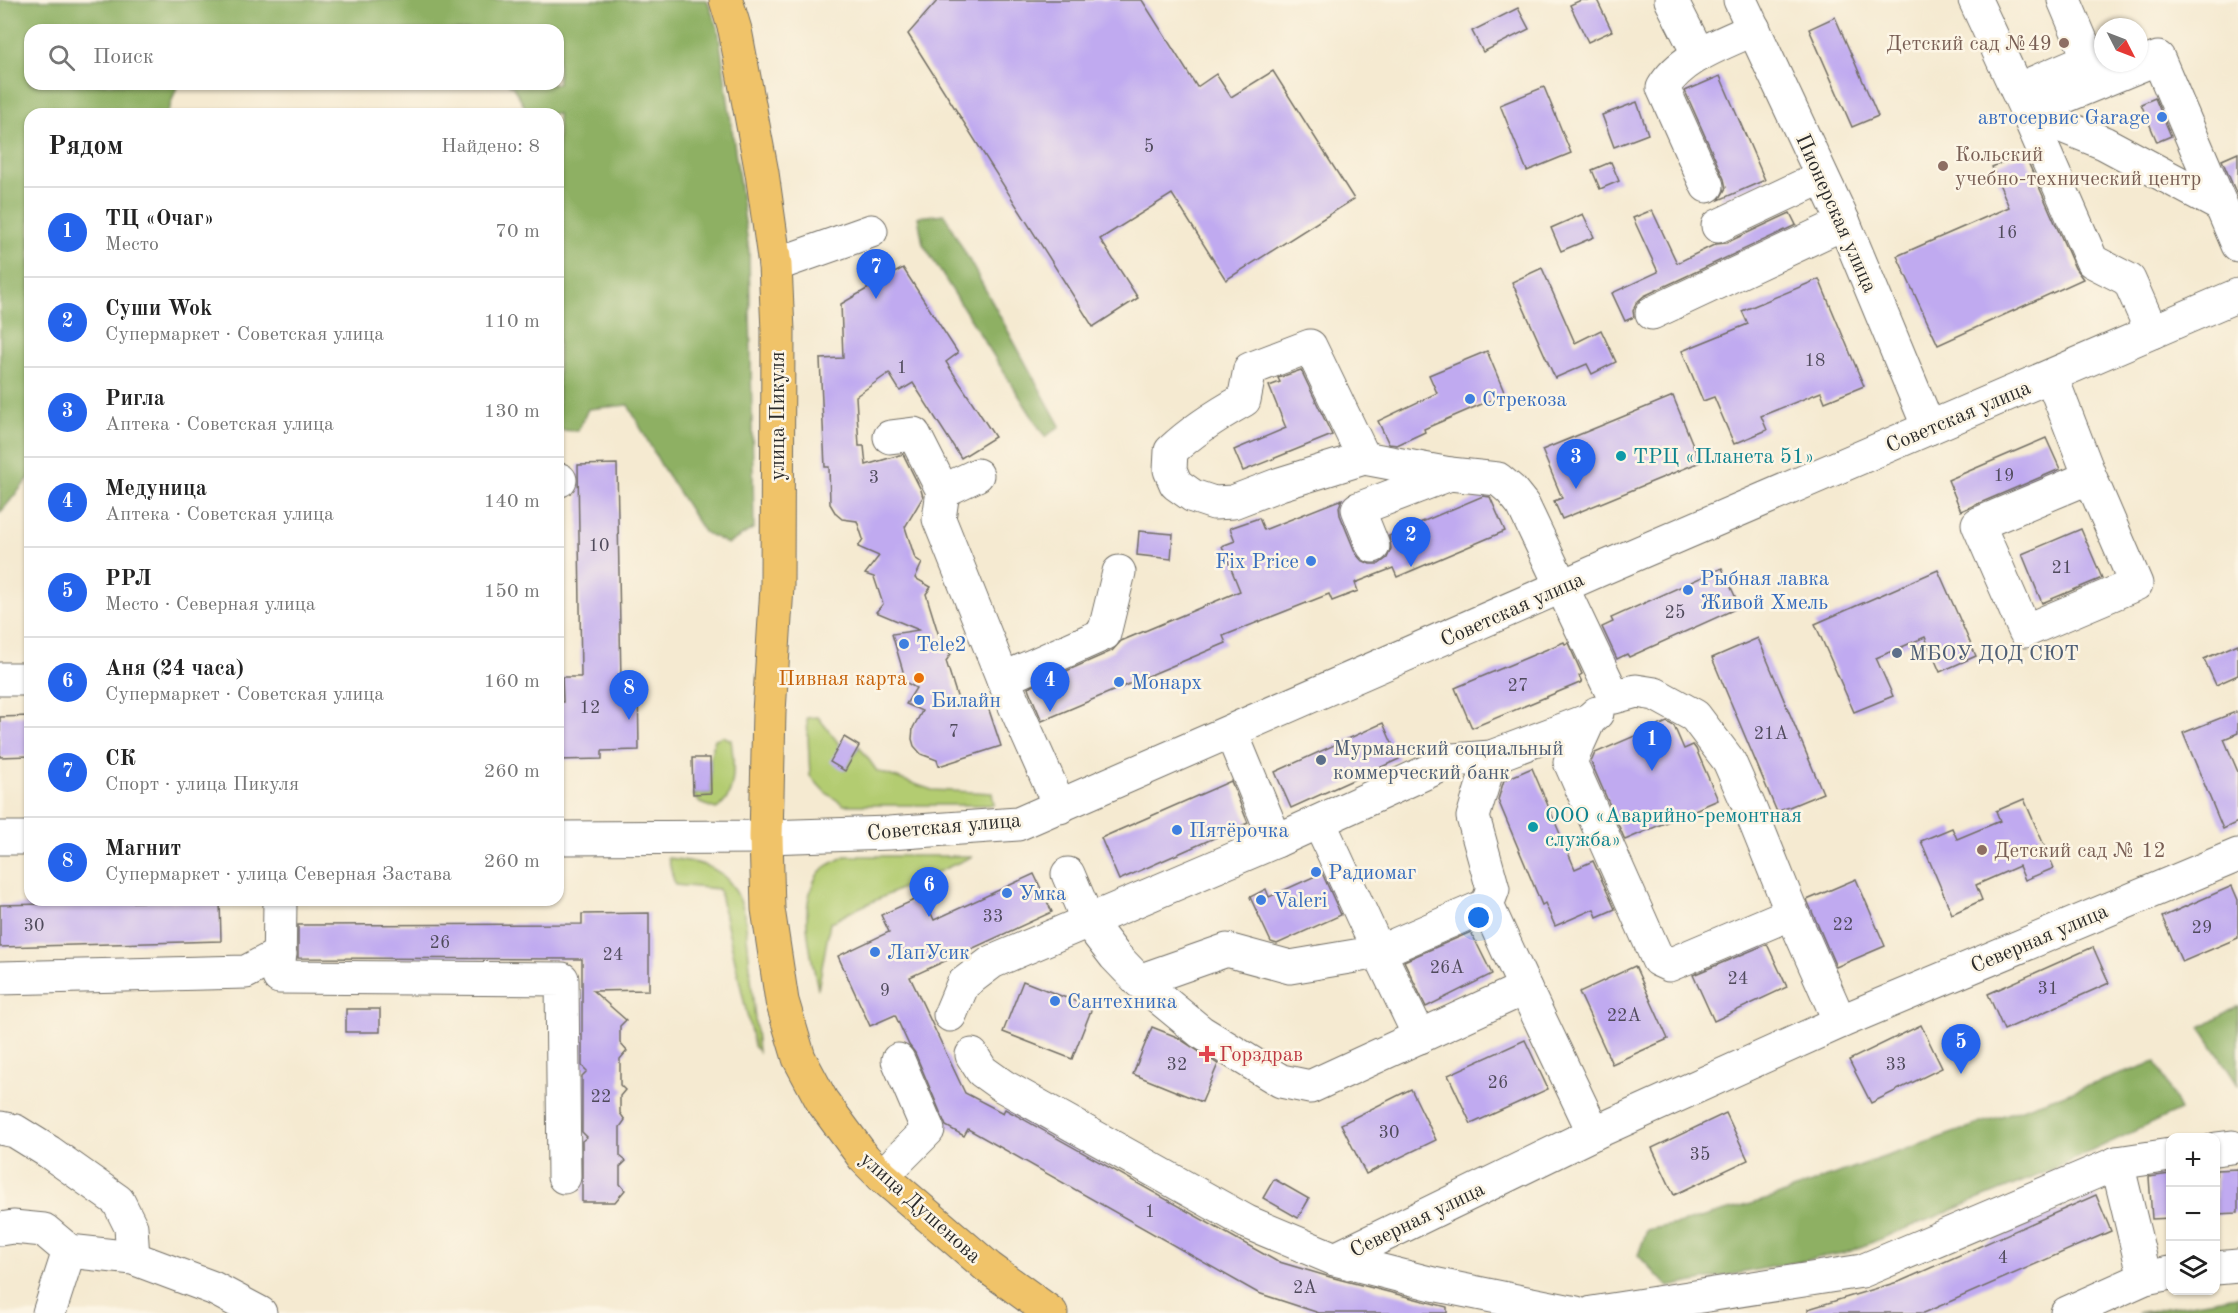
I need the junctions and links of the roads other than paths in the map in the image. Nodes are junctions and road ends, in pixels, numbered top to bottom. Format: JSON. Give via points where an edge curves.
{"nodes":[{"id":1,"x":726,"y":0,"type":"edge"},
{"id":2,"x":1671,"y":0,"type":"edge"},
{"id":3,"x":1740,"y":0,"type":"edge"},
{"id":4,"x":1975,"y":0,"type":"edge"},
{"id":5,"x":2068,"y":1,"type":"edge"},
{"id":6,"x":1754,"y":29,"type":"junction"},
{"id":7,"x":2094,"y":52,"type":"edge"},
{"id":8,"x":1700,"y":55,"type":"junction"},
{"id":9,"x":2094,"y":57,"type":"edge"},
{"id":10,"x":2022,"y":101,"type":"junction"},
{"id":11,"x":1822,"y":177,"type":"junction"},
{"id":12,"x":1707,"y":186,"type":"dead end"},
{"id":13,"x":2220,"y":205,"type":"junction"},
{"id":14,"x":1844,"y":223,"type":"junction"},
{"id":15,"x":1718,"y":226,"type":"dead end"},
{"id":16,"x":872,"y":231,"type":"dead end"},
{"id":17,"x":2238,"y":245,"type":"edge"},
{"id":18,"x":775,"y":265,"type":"junction"},
{"id":19,"x":2236,"y":303,"type":"edge"},
{"id":20,"x":1652,"y":313,"type":"dead end"},
{"id":21,"x":2152,"y":332,"type":"junction"},
{"id":22,"x":2051,"y":376,"type":"junction"},
{"id":23,"x":1929,"y":428,"type":"junction"},
{"id":24,"x":890,"y":437,"type":"dead end"},
{"id":25,"x":1364,"y":458,"type":"junction"},
{"id":26,"x":1450,"y":474,"type":"junction"},
{"id":27,"x":977,"y":475,"type":"dead end"},
{"id":28,"x":2090,"y":477,"type":"junction"},
{"id":29,"x":943,"y":491,"type":"junction"},
{"id":30,"x":1373,"y":546,"type":"dead end"},
{"id":31,"x":1119,"y":572,"type":"dead end"},
{"id":32,"x":1561,"y":587,"type":"junction"},
{"id":33,"x":0,"y":679,"type":"edge"},
{"id":34,"x":1003,"y":679,"type":"junction"},
{"id":35,"x":24,"y":680,"type":"edge"},
{"id":36,"x":1614,"y":697,"type":"junction"},
{"id":37,"x":1589,"y":720,"type":"junction"},
{"id":38,"x":1231,"y":732,"type":"junction"},
{"id":39,"x":1491,"y":757,"type":"junction"},
{"id":40,"x":1060,"y":807,"type":"junction"},
{"id":41,"x":1319,"y":822,"type":"junction"},
{"id":42,"x":766,"y":837,"type":"junction"},
{"id":43,"x":0,"y":838,"type":"edge"},
{"id":44,"x":24,"y":838,"type":"edge"},
{"id":45,"x":564,"y":838,"type":"edge"},
{"id":46,"x":1276,"y":841,"type":"junction"},
{"id":47,"x":2238,"y":855,"type":"edge"},
{"id":48,"x":1068,"y":874,"type":"dead end"},
{"id":49,"x":1487,"y":905,"type":"junction"},
{"id":50,"x":280,"y":906,"type":"edge"},
{"id":51,"x":1792,"y":913,"type":"junction"},
{"id":52,"x":1088,"y":921,"type":"junction"},
{"id":53,"x":1378,"y":952,"type":"junction"},
{"id":54,"x":280,"y":954,"type":"junction"},
{"id":55,"x":0,"y":978,"type":"edge"},
{"id":56,"x":1139,"y":981,"type":"junction"},
{"id":57,"x":1525,"y":988,"type":"junction"},
{"id":58,"x":950,"y":1015,"type":"dead end"},
{"id":59,"x":1840,"y":1022,"type":"junction"},
{"id":60,"x":1420,"y":1037,"type":"junction"},
{"id":61,"x":972,"y":1055,"type":"dead end"},
{"id":62,"x":898,"y":1060,"type":"dead end"},
{"id":63,"x":0,"y":1128,"type":"edge"},
{"id":64,"x":1594,"y":1133,"type":"junction"},
{"id":65,"x":2166,"y":1156,"type":"edge"},
{"id":66,"x":2117,"y":1162,"type":"junction"},
{"id":67,"x":882,"y":1176,"type":"junction"},
{"id":68,"x":564,"y":1177,"type":"dead end"},
{"id":69,"x":0,"y":1229,"type":"edge"},
{"id":70,"x":69,"y":1251,"type":"junction"},
{"id":71,"x":133,"y":1258,"type":"junction"},
{"id":72,"x":1335,"y":1259,"type":"junction"},
{"id":73,"x":2238,"y":1266,"type":"edge"},
{"id":74,"x":2220,"y":1268,"type":"edge"},
{"id":75,"x":2158,"y":1276,"type":"edge"},
{"id":76,"x":49,"y":1313,"type":"edge"},
{"id":77,"x":260,"y":1313,"type":"edge"},
{"id":78,"x":1051,"y":1313,"type":"edge"},
{"id":79,"x":1576,"y":1313,"type":"edge"},
{"id":80,"x":1592,"y":1313,"type":"edge"},
{"id":81,"x":2067,"y":1313,"type":"edge"}],
"edges":[{"from":1,"to":18,"type":"main road","name":"улица Пикуля","via":[[762,173]]},
{"from":2,"to":8,"type":"street"},
{"from":3,"to":6,"type":"street","name":"Пионерская улица"},
{"from":4,"to":10,"type":"street"},
{"from":5,"to":7,"type":"street"},
{"from":6,"to":8,"type":"street"},
{"from":6,"to":11,"type":"street","name":"Пионерская улица"},
{"from":8,"to":12,"type":"street","via":[[1671,74],[1663,88]]},
{"from":9,"to":10,"type":"street"},
{"from":10,"to":13,"type":"street"},
{"from":10,"to":13,"type":"street","via":[[2158,58]]},
{"from":10,"to":21,"type":"street","via":[[2092,261],[2129,280]]},
{"from":11,"to":14,"type":"street","name":"Пионерская улица"},
{"from":11,"to":15,"type":"street"},
{"from":13,"to":17,"type":"street"},
{"from":14,"to":20,"type":"street"},
{"from":14,"to":23,"type":"street","name":"Пионерская улица"},
{"from":16,"to":18,"type":"street"},
{"from":18,"to":42,"type":"main road","name":"улица Пикуля","via":[[777,587]]},
{"from":19,"to":21,"type":"street","name":"Советская улица"},
{"from":21,"to":22,"type":"street","name":"Советская улица"},
{"from":22,"to":23,"type":"street","name":"Советская улица"},
{"from":22,"to":28,"type":"street"},
{"from":23,"to":32,"type":"street","name":"Советская улица"},
{"from":24,"to":29,"type":"street","via":[[914,435]]},
{"from":25,"to":25,"type":"street","via":[[1233,502],[1214,503],[1193,496],[1176,484],[1170,470],[1171,451],[1200,426],[1244,400],[1250,369],[1310,346]]},
{"from":25,"to":26,"type":"street"},
{"from":26,"to":30,"type":"street","via":[[1358,509]]},
{"from":26,"to":32,"type":"street","via":[[1498,479],[1511,490],[1523,505]]},
{"from":27,"to":29,"type":"street"},
{"from":28,"to":28,"type":"street","via":[[2136,584],[2025,631],[1978,525]]},
{"from":29,"to":34,"type":"street","via":[[939,519]]},
{"from":31,"to":34,"type":"street","via":[[1104,634]]},
{"from":32,"to":36,"type":"street"},
{"from":32,"to":38,"type":"street","name":"Советская улица"},
{"from":33,"to":35,"type":"street"},
{"from":34,"to":40,"type":"street"},
{"from":36,"to":37,"type":"street"},
{"from":36,"to":51,"type":"street","via":[[1636,691],[1655,694],[1695,716],[1729,760]]},
{"from":37,"to":39,"type":"street"},
{"from":37,"to":51,"type":"street","via":[[1570,762],[1658,960],[1669,965]]},
{"from":38,"to":40,"type":"street","name":"Советская улица"},
{"from":38,"to":46,"type":"street"},
{"from":39,"to":41,"type":"street","via":[[1453,760]]},
{"from":39,"to":49,"type":"street","via":[[1473,817],[1493,889]]},
{"from":40,"to":42,"type":"street","name":"Советская улица","via":[[1018,824]]},
{"from":41,"to":46,"type":"street"},
{"from":41,"to":53,"type":"street"},
{"from":42,"to":45,"type":"street","name":"Советская улица"},
{"from":42,"to":67,"type":"main road","name":"улица Душенова","via":[[768,909],[782,1001],[799,1058],[822,1101]]},
{"from":43,"to":44,"type":"street"},
{"from":46,"to":52,"type":"street"},
{"from":47,"to":59,"type":"street","name":"Северная улица"},
{"from":48,"to":52,"type":"street"},
{"from":49,"to":53,"type":"street"},
{"from":49,"to":57,"type":"street"},
{"from":50,"to":54,"type":"street"},
{"from":51,"to":59,"type":"street"},
{"from":52,"to":56,"type":"street"},
{"from":52,"to":58,"type":"street","via":[[992,962],[963,984]]},
{"from":53,"to":56,"type":"street","via":[[1290,968],[1227,950]]},
{"from":53,"to":60,"type":"street"},
{"from":54,"to":55,"type":"street","via":[[246,972]]},
{"from":54,"to":68,"type":"street","via":[[279,977],[562,978]]},
{"from":56,"to":60,"type":"street","via":[[1201,1032],[1281,1081],[1310,1087]]},
{"from":57,"to":60,"type":"street"},
{"from":57,"to":64,"type":"street"},
{"from":59,"to":64,"type":"street","name":"Северная улица"},
{"from":61,"to":72,"type":"street","name":"Северная улица","via":[[982,1071],[1003,1086],[1247,1222]]},
{"from":62,"to":67,"type":"street","via":[[928,1130]]},
{"from":63,"to":71,"type":"street","via":[[15,1131],[50,1152],[118,1201],[131,1227]]},
{"from":64,"to":72,"type":"street","name":"Северная улица"},
{"from":65,"to":66,"type":"street"},
{"from":66,"to":75,"type":"street"},
{"from":66,"to":80,"type":"street","via":[[1862,1271]]},
{"from":67,"to":78,"type":"main road","name":"улица Душенова","via":[[989,1268]]},
{"from":69,"to":70,"type":"street","via":[[44,1230]]},
{"from":70,"to":71,"type":"street"},
{"from":70,"to":76,"type":"street"},
{"from":71,"to":77,"type":"street","via":[[213,1288]]},
{"from":72,"to":79,"type":"street"},
{"from":73,"to":74,"type":"street"},
{"from":75,"to":81,"type":"street"}]}
